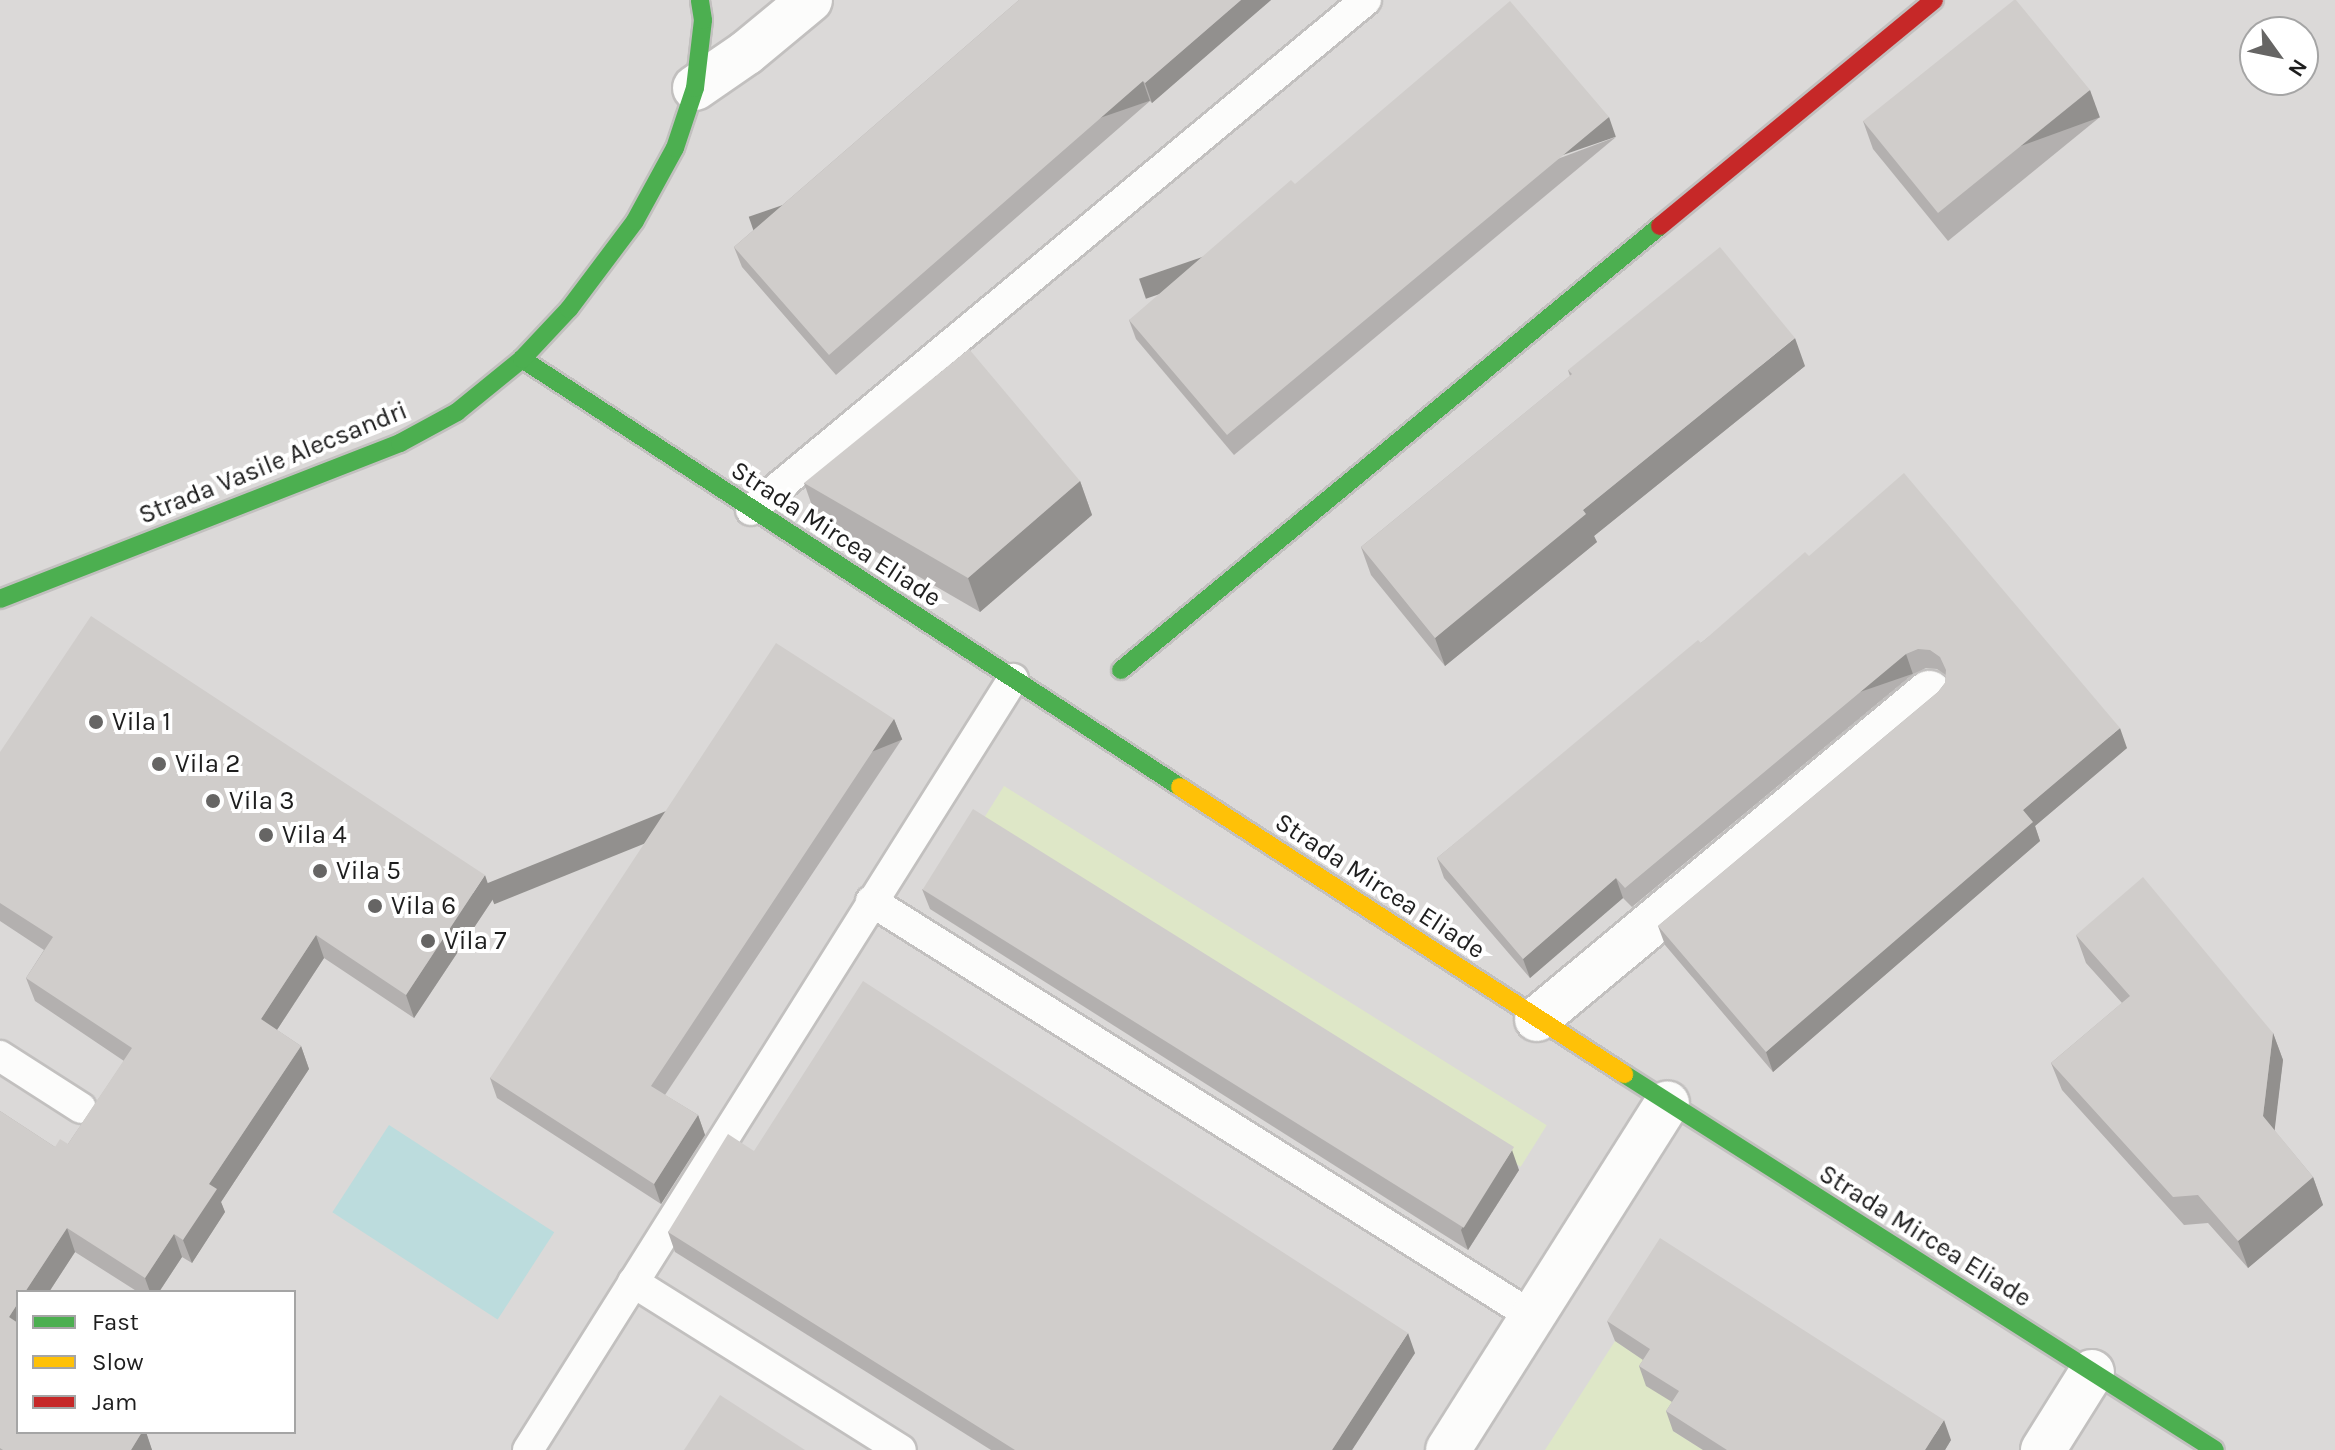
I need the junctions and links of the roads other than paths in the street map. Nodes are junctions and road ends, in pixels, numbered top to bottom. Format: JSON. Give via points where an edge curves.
{"nodes":[{"id":1,"x":700,"y":0,"type":"edge"},
{"id":2,"x":810,"y":0,"type":"edge"},
{"id":3,"x":1366,"y":0,"type":"edge"},
{"id":4,"x":1934,"y":0,"type":"edge"},
{"id":5,"x":695,"y":88,"type":"junction"},
{"id":6,"x":522,"y":359,"type":"junction"},
{"id":7,"x":751,"y":510,"type":"junction"},
{"id":8,"x":0,"y":599,"type":"edge"},
{"id":9,"x":1121,"y":670,"type":"dead end"},
{"id":10,"x":1013,"y":679,"type":"junction"},
{"id":11,"x":1929,"y":693,"type":"dead end"},
{"id":12,"x":871,"y":901,"type":"junction"},
{"id":13,"x":1537,"y":1019,"type":"junction"},
{"id":14,"x":0,"y":1056,"type":"edge"},
{"id":15,"x":1667,"y":1103,"type":"junction"},
{"id":16,"x":81,"y":1108,"type":"dead end"},
{"id":17,"x":633,"y":1282,"type":"junction"},
{"id":18,"x":1532,"y":1316,"type":"junction"},
{"id":19,"x":2092,"y":1372,"type":"junction"},
{"id":20,"x":528,"y":1450,"type":"edge"},
{"id":21,"x":901,"y":1450,"type":"edge"},
{"id":22,"x":1448,"y":1450,"type":"edge"},
{"id":23,"x":2043,"y":1450,"type":"edge"},
{"id":24,"x":2215,"y":1450,"type":"edge"}],
"edges":[{"from":1,"to":5,"type":"street","name":"Strada Vasile Alecsandri","via":[[703,20]]},
{"from":2,"to":5,"type":"street"},
{"from":3,"to":7,"type":"lane"},
{"from":4,"to":9,"type":"street"},
{"from":5,"to":6,"type":"street","name":"Strada Vasile Alecsandri","via":[[675,148],[635,221],[569,309]]},
{"from":6,"to":7,"type":"street","name":"Strada Mircea Eliade"},
{"from":6,"to":8,"type":"street","name":"Strada Vasile Alecsandri","via":[[457,412],[400,443]]},
{"from":7,"to":10,"type":"street","name":"Strada Mircea Eliade"},
{"from":10,"to":12,"type":"lane"},
{"from":10,"to":13,"type":"street","name":"Strada Mircea Eliade"},
{"from":11,"to":13,"type":"street"},
{"from":12,"to":17,"type":"lane"},
{"from":12,"to":18,"type":"lane"},
{"from":13,"to":15,"type":"street","name":"Strada Mircea Eliade"},
{"from":14,"to":16,"type":"lane"},
{"from":15,"to":18,"type":"street"},
{"from":15,"to":19,"type":"street","name":"Strada Mircea Eliade"},
{"from":17,"to":20,"type":"lane"},
{"from":17,"to":21,"type":"lane"},
{"from":18,"to":22,"type":"street"},
{"from":19,"to":23,"type":"street"},
{"from":19,"to":24,"type":"street","name":"Strada Mircea Eliade"}]}
